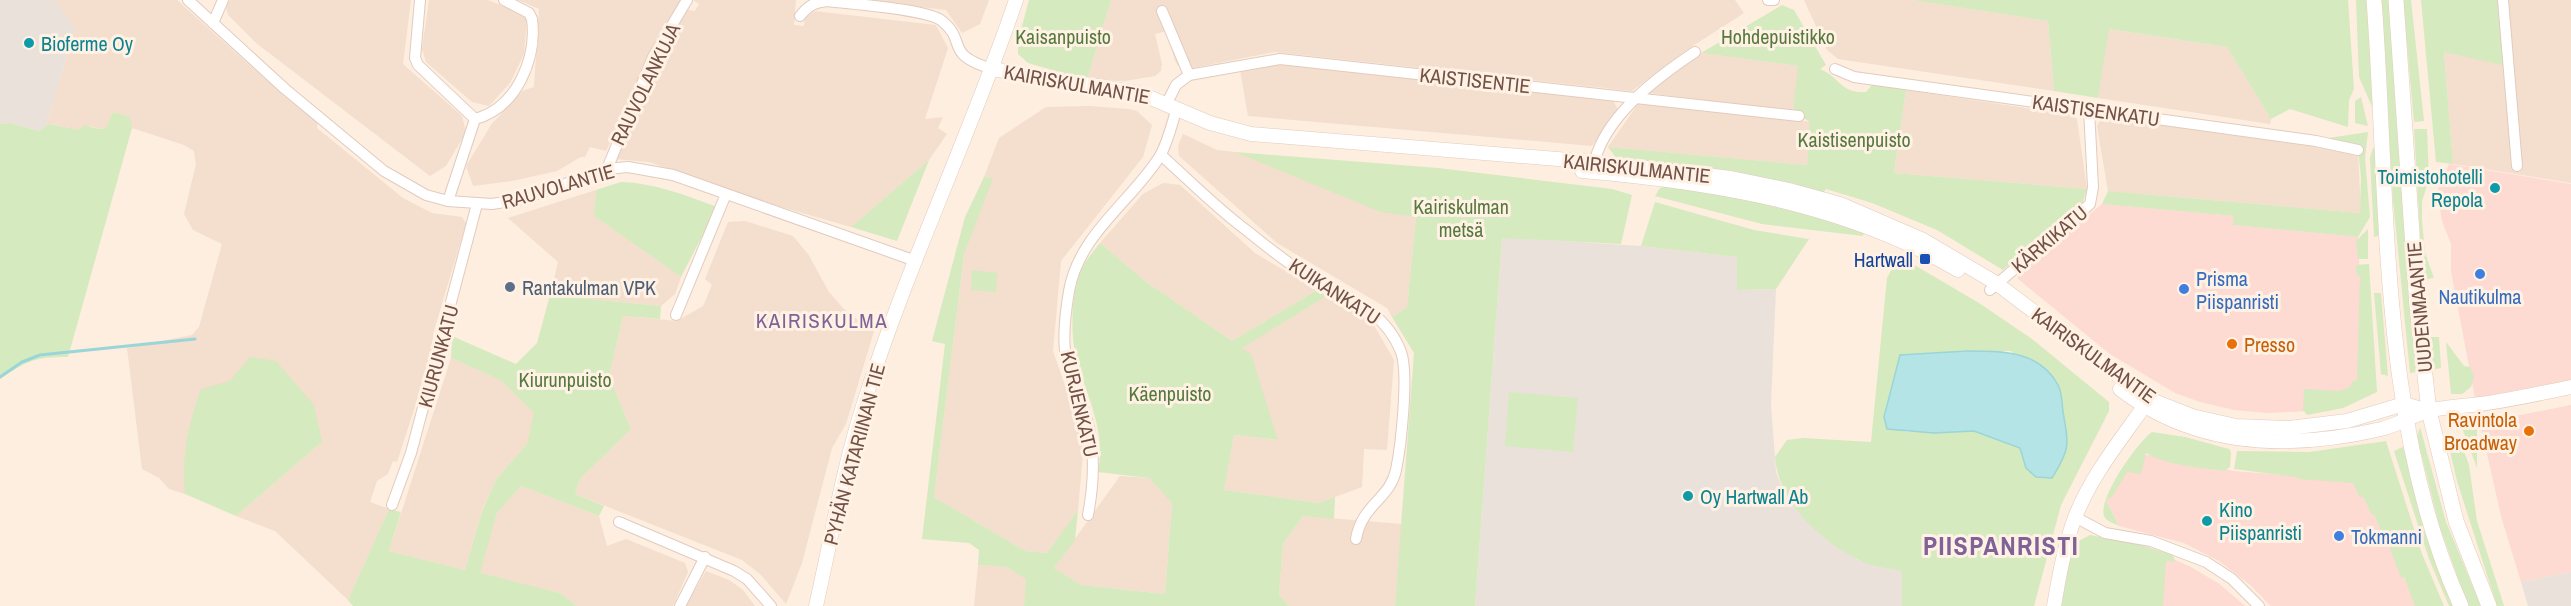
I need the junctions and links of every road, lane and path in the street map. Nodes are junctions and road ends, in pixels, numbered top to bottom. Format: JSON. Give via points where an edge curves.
{"nodes":[{"id":1,"x":188,"y":0,"type":"edge"},
{"id":2,"x":223,"y":0,"type":"edge"},
{"id":3,"x":420,"y":0,"type":"edge"},
{"id":4,"x":504,"y":0,"type":"edge"},
{"id":5,"x":687,"y":0,"type":"edge"},
{"id":6,"x":1016,"y":0,"type":"edge"},
{"id":7,"x":2374,"y":0,"type":"edge"},
{"id":8,"x":2396,"y":0,"type":"edge"},
{"id":9,"x":2503,"y":0,"type":"edge"},
{"id":10,"x":1162,"y":11,"type":"dead end"},
{"id":11,"x":800,"y":16,"type":"dead end"},
{"id":12,"x":213,"y":23,"type":"junction"},
{"id":13,"x":1695,"y":52,"type":"dead end"},
{"id":14,"x":992,"y":69,"type":"junction"},
{"id":15,"x":1835,"y":69,"type":"dead end"},
{"id":16,"x":1189,"y":75,"type":"junction"},
{"id":17,"x":1636,"y":97,"type":"junction"},
{"id":18,"x":1172,"y":106,"type":"junction"},
{"id":19,"x":2089,"y":109,"type":"junction"},
{"id":20,"x":1799,"y":116,"type":"dead end"},
{"id":21,"x":476,"y":119,"type":"junction"},
{"id":22,"x":2358,"y":150,"type":"dead end"},
{"id":23,"x":1161,"y":155,"type":"junction"},
{"id":24,"x":2517,"y":166,"type":"dead end"},
{"id":25,"x":1593,"y":167,"type":"junction"},
{"id":26,"x":607,"y":169,"type":"junction"},
{"id":27,"x":726,"y":194,"type":"junction"},
{"id":28,"x":448,"y":201,"type":"junction"},
{"id":29,"x":477,"y":204,"type":"junction"},
{"id":30,"x":913,"y":260,"type":"junction"},
{"id":31,"x":1993,"y":287,"type":"junction"},
{"id":32,"x":676,"y":315,"type":"dead end"},
{"id":33,"x":2571,"y":387,"type":"edge"},
{"id":34,"x":2147,"y":403,"type":"junction"},
{"id":35,"x":2404,"y":404,"type":"junction"},
{"id":36,"x":2429,"y":411,"type":"junction"},
{"id":37,"x":2407,"y":421,"type":"junction"},
{"id":38,"x":392,"y":505,"type":"dead end"},
{"id":39,"x":1088,"y":515,"type":"dead end"},
{"id":40,"x":2075,"y":517,"type":"junction"},
{"id":41,"x":619,"y":522,"type":"dead end"},
{"id":42,"x":1356,"y":539,"type":"dead end"},
{"id":43,"x":705,"y":556,"type":"junction"},
{"id":44,"x":680,"y":606,"type":"edge"},
{"id":45,"x":771,"y":606,"type":"edge"},
{"id":46,"x":816,"y":606,"type":"edge"},
{"id":47,"x":2054,"y":606,"type":"edge"},
{"id":48,"x":2259,"y":606,"type":"edge"},
{"id":49,"x":2461,"y":606,"type":"edge"},
{"id":50,"x":2489,"y":606,"type":"edge"}],
"edges":[{"from":1,"to":12,"type":"street","name":"RAUVOLANTIE"},
{"from":2,"to":12,"type":"street"},
{"from":3,"to":21,"type":"street","via":[[415,58],[418,65]]},
{"from":4,"to":21,"type":"street","via":[[529,13],[532,19],[530,59],[524,76],[500,106]]},
{"from":5,"to":26,"type":"street","name":"RAUVOLANKUJA","via":[[653,57]]},
{"from":6,"to":14,"type":"street","name":"PYHÄN KATARIINAN TIE"},
{"from":7,"to":35,"type":"main road","name":"UUDENMAANTIE","via":[[2398,371]]},
{"from":8,"to":36,"type":"main road","name":"UUDENMAANTIE","via":[[2417,306]]},
{"from":9,"to":24,"type":"street"},
{"from":10,"to":16,"type":"street"},
{"from":11,"to":14,"type":"street","via":[[817,2],[933,15],[948,29],[968,61]]},
{"from":12,"to":28,"type":"street","name":"RAUVOLANTIE","via":[[384,171],[426,195]]},
{"from":13,"to":17,"type":"street"},
{"from":14,"to":18,"type":"street","name":"KAIRISKULMANTIE","via":[[1139,93]]},
{"from":14,"to":30,"type":"street","name":"PYHÄN KATARIINAN TIE"},
{"from":15,"to":19,"type":"street","name":"KAISTISENKATU","via":[[1854,77]]},
{"from":16,"to":17,"type":"street","name":"KAISTISENTIE","via":[[1280,59]]},
{"from":16,"to":18,"type":"street","via":[[1176,85]]},
{"from":17,"to":20,"type":"street","name":"KAISTISENTIE"},
{"from":17,"to":25,"type":"street","via":[[1606,137]]},
{"from":18,"to":23,"type":"street","name":"KURJENKATU"},
{"from":18,"to":25,"type":"street","name":"KAIRISKULMANTIE","via":[[1210,123],[1251,134],[1369,145],[1445,158]]},
{"from":19,"to":22,"type":"street","name":"KAISTISENKATU"},
{"from":19,"to":31,"type":"street","name":"KÄRKIKATU","via":[[2093,187],[2090,204]]},
{"from":21,"to":28,"type":"street"},
{"from":23,"to":39,"type":"street","name":"KURJENKATU","via":[[1095,235],[1078,264],[1069,293],[1067,364],[1087,420],[1093,454],[1094,481]]},
{"from":23,"to":42,"type":"street","name":"KUIKANKATU","via":[[1247,232],[1300,270],[1364,305],[1386,324],[1393,336],[1402,354],[1404,383],[1396,472],[1364,515]]},
{"from":25,"to":31,"type":"street","name":"KAIRISKULMANTIE","via":[[1729,188],[1838,216]]},
{"from":26,"to":27,"type":"street","name":"RAUVOLANTIE","via":[[649,169]]},
{"from":26,"to":29,"type":"street","name":"RAUVOLANTIE","via":[[523,199]]},
{"from":27,"to":30,"type":"street","name":"RAUVOLANTIE"},
{"from":27,"to":32,"type":"street"},
{"from":28,"to":29,"type":"street","name":"RAUVOLANTIE"},
{"from":29,"to":38,"type":"street","name":"KIURUNKATU","via":[[415,441]]},
{"from":30,"to":46,"type":"street","name":"PYHÄN KATARIINAN TIE","via":[[863,405]]},
{"from":31,"to":34,"type":"street","name":"KAIRISKULMANTIE"},
{"from":33,"to":36,"type":"street"},
{"from":34,"to":35,"type":"street","name":"KAIRISKULMANTIE","via":[[2210,421],[2260,428],[2312,427]]},
{"from":34,"to":37,"type":"street","name":"KAIRISKULMANTIE","via":[[2204,432],[2260,441],[2314,441]]},
{"from":34,"to":40,"type":"street","via":[[2102,466]]},
{"from":35,"to":36,"type":"street"},
{"from":35,"to":37,"type":"main road","name":"UUDENMAANTIE"},
{"from":36,"to":37,"type":"street","name":"KAIRISKULMANTIE"},
{"from":36,"to":50,"type":"main road","name":"UUDENMAANTIE","via":[[2457,520]]},
{"from":37,"to":49,"type":"main road","name":"UUDENMAANTIE","via":[[2428,513]]},
{"from":40,"to":47,"type":"street","via":[[2062,557]]},
{"from":40,"to":48,"type":"street","via":[[2105,533],[2151,541],[2206,562],[2232,579]]},
{"from":41,"to":43,"type":"street"},
{"from":43,"to":44,"type":"street"},
{"from":43,"to":45,"type":"street","via":[[747,579]]}]}
